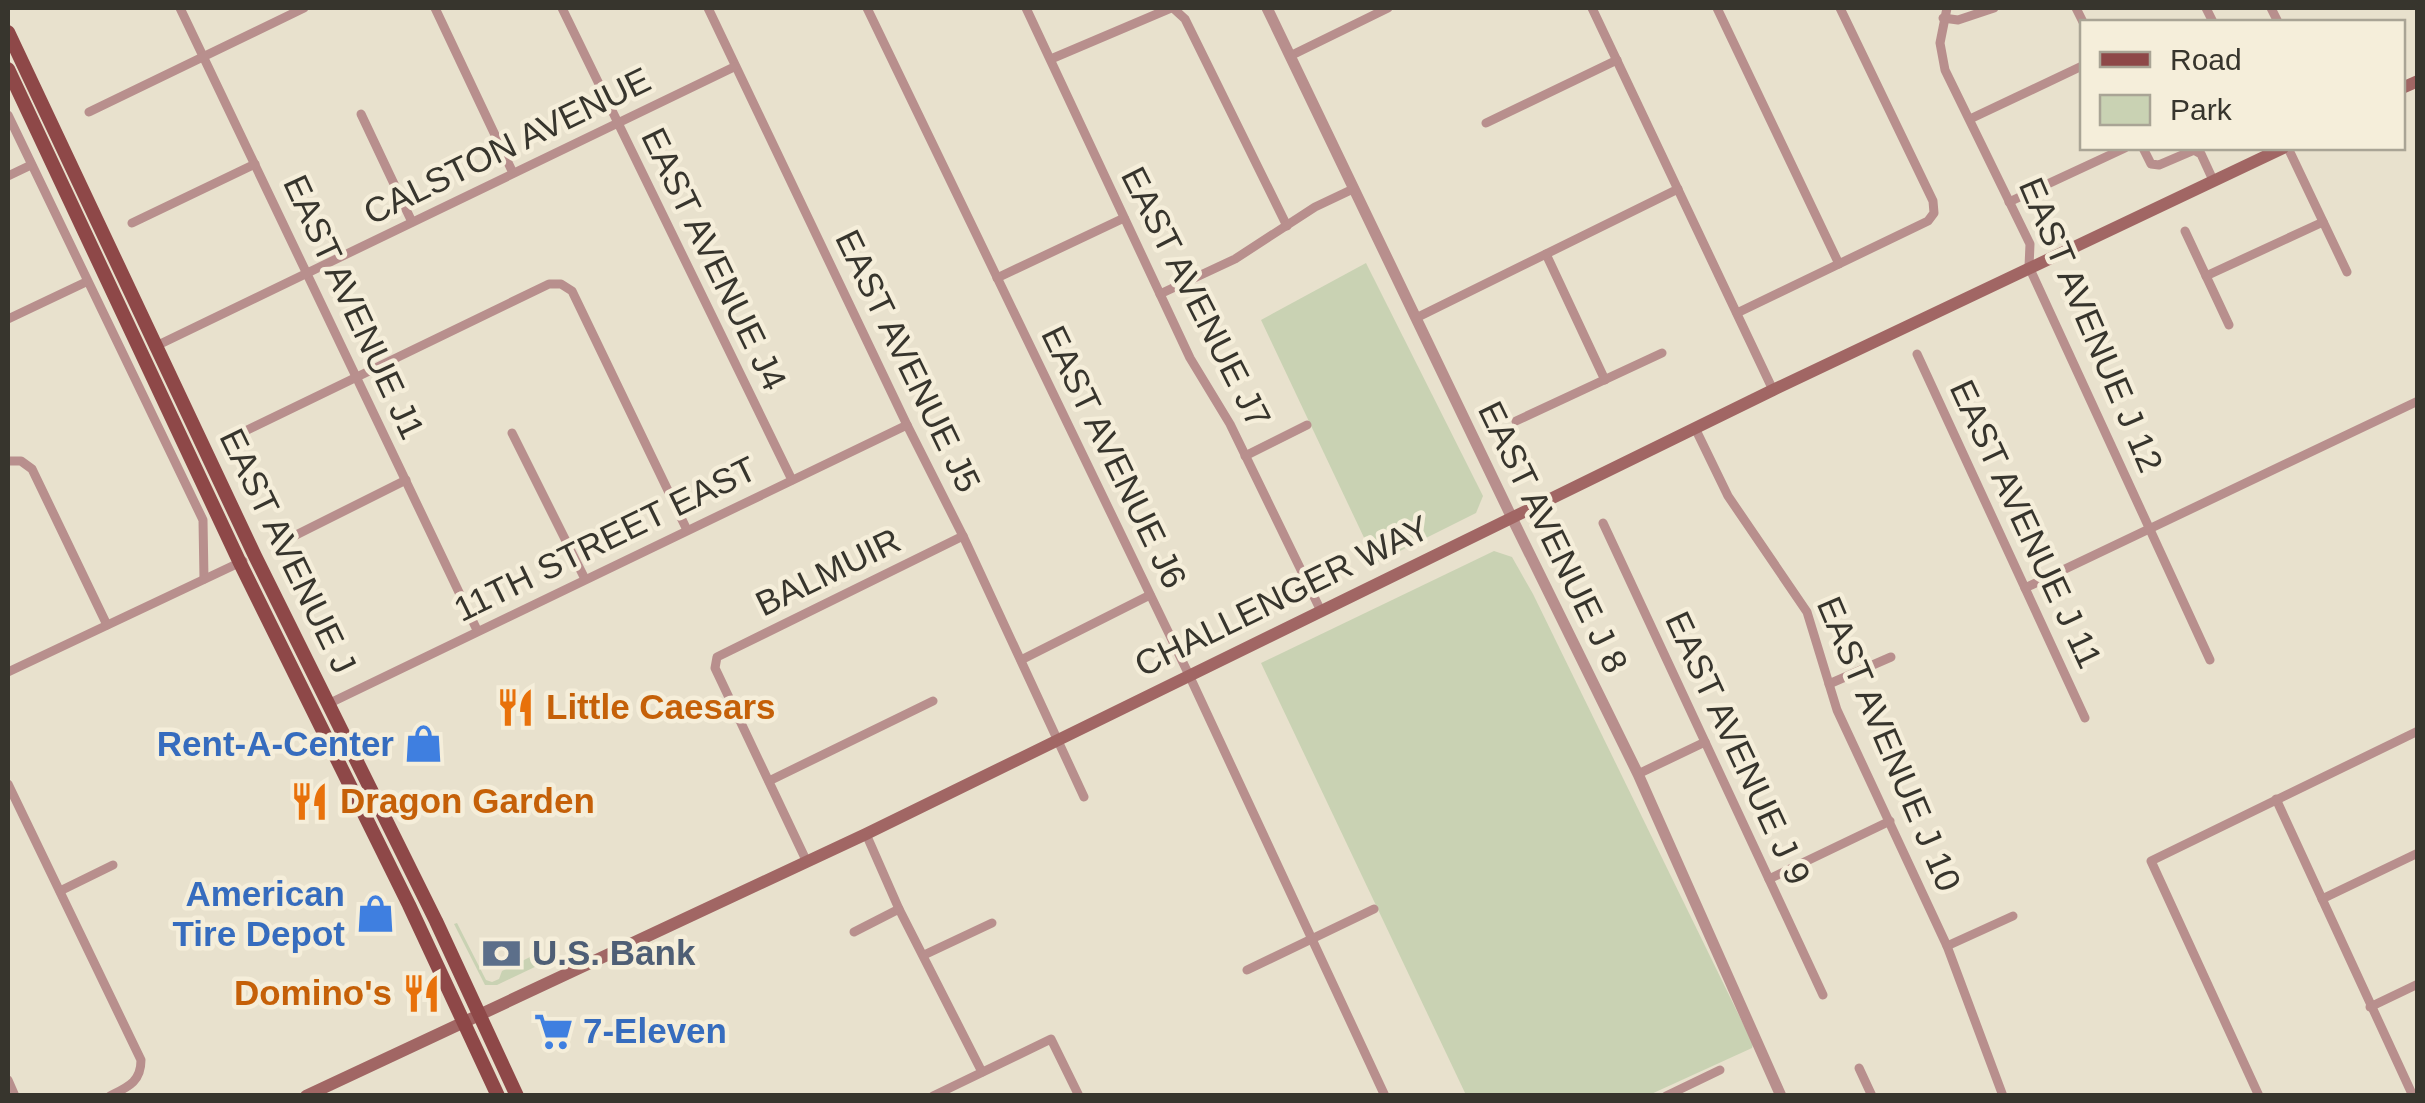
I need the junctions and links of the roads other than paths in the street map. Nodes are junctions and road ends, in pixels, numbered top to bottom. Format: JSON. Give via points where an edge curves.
{"nodes":[{"id":1,"x":180,"y":8,"type":"edge"},
{"id":2,"x":304,"y":8,"type":"edge"},
{"id":3,"x":435,"y":8,"type":"edge"},
{"id":4,"x":562,"y":8,"type":"edge"},
{"id":5,"x":708,"y":8,"type":"edge"},
{"id":6,"x":1026,"y":8,"type":"edge"},
{"id":7,"x":1172,"y":8,"type":"edge"},
{"id":8,"x":1267,"y":8,"type":"edge"},
{"id":9,"x":1388,"y":8,"type":"edge"},
{"id":10,"x":1592,"y":8,"type":"edge"},
{"id":11,"x":1717,"y":8,"type":"edge"},
{"id":12,"x":1840,"y":8,"type":"edge"},
{"id":13,"x":1994,"y":8,"type":"edge"},
{"id":14,"x":872,"y":9,"type":"edge"},
{"id":15,"x":1945,"y":13,"type":"edge"},
{"id":16,"x":8,"y":32,"type":"edge"},
{"id":17,"x":204,"y":56,"type":"junction"},
{"id":18,"x":1290,"y":56,"type":"junction"},
{"id":19,"x":1051,"y":59,"type":"junction"},
{"id":20,"x":1616,"y":60,"type":"junction"},
{"id":21,"x":734,"y":67,"type":"junction"},
{"id":22,"x":2080,"y":67,"type":"edge"},
{"id":23,"x":8,"y":69,"type":"edge"},
{"id":24,"x":89,"y":112,"type":"dead end"},
{"id":25,"x":360,"y":114,"type":"dead end"},
{"id":26,"x":8,"y":115,"type":"edge"},
{"id":27,"x":1970,"y":119,"type":"junction"},
{"id":28,"x":618,"y":123,"type":"junction"},
{"id":29,"x":1486,"y":123,"type":"dead end"},
{"id":30,"x":2121,"y":150,"type":"edge"},
{"id":31,"x":2144,"y":150,"type":"edge"},
{"id":32,"x":2194,"y":150,"type":"edge"},
{"id":33,"x":2194,"y":150,"type":"edge"},
{"id":34,"x":2286,"y":150,"type":"edge"},
{"id":35,"x":2258,"y":153,"type":"edge"},
{"id":36,"x":255,"y":164,"type":"junction"},
{"id":37,"x":31,"y":165,"type":"junction"},
{"id":38,"x":514,"y":173,"type":"junction"},
{"id":39,"x":8,"y":176,"type":"edge"},
{"id":40,"x":2213,"y":180,"type":"junction"},
{"id":41,"x":1353,"y":189,"type":"junction"},
{"id":42,"x":1678,"y":190,"type":"junction"},
{"id":43,"x":2009,"y":202,"type":"junction"},
{"id":44,"x":1124,"y":218,"type":"junction"},
{"id":45,"x":412,"y":222,"type":"junction"},
{"id":46,"x":2324,"y":222,"type":"junction"},
{"id":47,"x":132,"y":223,"type":"dead end"},
{"id":48,"x":1287,"y":226,"type":"junction"},
{"id":49,"x":2185,"y":231,"type":"dead end"},
{"id":50,"x":1546,"y":254,"type":"junction"},
{"id":51,"x":1839,"y":264,"type":"junction"},
{"id":52,"x":2029,"y":267,"type":"junction"},
{"id":53,"x":2346,"y":272,"type":"dead end"},
{"id":54,"x":307,"y":273,"type":"junction"},
{"id":55,"x":2206,"y":276,"type":"junction"},
{"id":56,"x":997,"y":278,"type":"junction"},
{"id":57,"x":86,"y":282,"type":"junction"},
{"id":58,"x":1160,"y":294,"type":"junction"},
{"id":59,"x":1737,"y":313,"type":"junction"},
{"id":60,"x":1416,"y":318,"type":"junction"},
{"id":61,"x":8,"y":319,"type":"edge"},
{"id":62,"x":2229,"y":325,"type":"dead end"},
{"id":63,"x":157,"y":345,"type":"junction"},
{"id":64,"x":142,"y":352,"type":"junction"},
{"id":65,"x":1662,"y":353,"type":"dead end"},
{"id":66,"x":1917,"y":354,"type":"dead end"},
{"id":67,"x":356,"y":376,"type":"junction"},
{"id":68,"x":1605,"y":380,"type":"junction"},
{"id":69,"x":1773,"y":390,"type":"junction"},
{"id":70,"x":2415,"y":402,"type":"edge"},
{"id":71,"x":2418,"y":416,"type":"edge"},
{"id":72,"x":1516,"y":421,"type":"dead end"},
{"id":73,"x":906,"y":425,"type":"junction"},
{"id":74,"x":1308,"y":425,"type":"dead end"},
{"id":75,"x":1695,"y":428,"type":"junction"},
{"id":76,"x":512,"y":433,"type":"dead end"},
{"id":77,"x":236,"y":435,"type":"dead end"},
{"id":78,"x":1245,"y":456,"type":"junction"},
{"id":79,"x":8,"y":461,"type":"edge"},
{"id":80,"x":406,"y":480,"type":"junction"},
{"id":81,"x":792,"y":480,"type":"junction"},
{"id":82,"x":1512,"y":518,"type":"junction"},
{"id":83,"x":1604,"y":523,"type":"dead end"},
{"id":84,"x":2150,"y":529,"type":"junction"},
{"id":85,"x":687,"y":530,"type":"junction"},
{"id":86,"x":963,"y":536,"type":"junction"},
{"id":87,"x":278,"y":544,"type":"dead end"},
{"id":88,"x":255,"y":556,"type":"junction"},
{"id":89,"x":240,"y":563,"type":"junction"},
{"id":90,"x":204,"y":579,"type":"junction"},
{"id":91,"x":585,"y":579,"type":"junction"},
{"id":92,"x":2026,"y":588,"type":"junction"},
{"id":93,"x":1150,"y":595,"type":"junction"},
{"id":94,"x":1320,"y":609,"type":"junction"},
{"id":95,"x":107,"y":625,"type":"junction"},
{"id":96,"x":478,"y":630,"type":"junction"},
{"id":97,"x":1891,"y":658,"type":"dead end"},
{"id":98,"x":1021,"y":660,"type":"junction"},
{"id":99,"x":2210,"y":660,"type":"dead end"},
{"id":100,"x":8,"y":672,"type":"edge"},
{"id":101,"x":1189,"y":675,"type":"junction"},
{"id":102,"x":1829,"y":684,"type":"junction"},
{"id":103,"x":933,"y":701,"type":"dead end"},
{"id":104,"x":328,"y":704,"type":"junction"},
{"id":105,"x":2085,"y":718,"type":"dead end"},
{"id":106,"x":2418,"y":730,"type":"edge"},
{"id":107,"x":1057,"y":739,"type":"junction"},
{"id":108,"x":1705,"y":742,"type":"junction"},
{"id":109,"x":338,"y":758,"type":"junction"},
{"id":110,"x":1638,"y":774,"type":"junction"},
{"id":111,"x":769,"y":781,"type":"junction"},
{"id":112,"x":8,"y":784,"type":"edge"},
{"id":113,"x":1084,"y":797,"type":"dead end"},
{"id":114,"x":2276,"y":799,"type":"junction"},
{"id":115,"x":382,"y":811,"type":"junction"},
{"id":116,"x":1890,"y":821,"type":"junction"},
{"id":117,"x":368,"y":822,"type":"junction"},
{"id":118,"x":866,"y":834,"type":"junction"},
{"id":119,"x":2418,"y":853,"type":"edge"},
{"id":120,"x":806,"y":860,"type":"junction"},
{"id":121,"x":112,"y":865,"type":"dead end"},
{"id":122,"x":1769,"y":879,"type":"junction"},
{"id":123,"x":60,"y":890,"type":"junction"},
{"id":124,"x":421,"y":892,"type":"junction"},
{"id":125,"x":2322,"y":899,"type":"junction"},
{"id":126,"x":899,"y":909,"type":"junction"},
{"id":127,"x":1374,"y":909,"type":"dead end"},
{"id":128,"x":2013,"y":916,"type":"dead end"},
{"id":129,"x":992,"y":923,"type":"dead end"},
{"id":130,"x":854,"y":932,"type":"dead end"},
{"id":131,"x":1312,"y":939,"type":"junction"},
{"id":132,"x":1947,"y":946,"type":"junction"},
{"id":133,"x":924,"y":955,"type":"junction"},
{"id":134,"x":1247,"y":970,"type":"dead end"},
{"id":135,"x":2418,"y":984,"type":"edge"},
{"id":136,"x":1823,"y":995,"type":"dead end"},
{"id":137,"x":2370,"y":1006,"type":"junction"},
{"id":138,"x":478,"y":1015,"type":"junction"},
{"id":139,"x":463,"y":1022,"type":"junction"},
{"id":140,"x":1859,"y":1068,"type":"dead end"},
{"id":141,"x":1720,"y":1070,"type":"dead end"},
{"id":142,"x":982,"y":1072,"type":"junction"},
{"id":143,"x":8,"y":1080,"type":"edge"},
{"id":144,"x":15,"y":1096,"type":"edge"},
{"id":145,"x":110,"y":1096,"type":"edge"},
{"id":146,"x":306,"y":1096,"type":"edge"},
{"id":147,"x":498,"y":1096,"type":"edge"},
{"id":148,"x":516,"y":1096,"type":"edge"},
{"id":149,"x":933,"y":1096,"type":"edge"},
{"id":150,"x":1079,"y":1096,"type":"edge"},
{"id":151,"x":1386,"y":1096,"type":"edge"},
{"id":152,"x":1666,"y":1096,"type":"edge"},
{"id":153,"x":1781,"y":1096,"type":"edge"},
{"id":154,"x":1872,"y":1096,"type":"edge"},
{"id":155,"x":2003,"y":1096,"type":"edge"},
{"id":156,"x":2259,"y":1096,"type":"edge"},
{"id":157,"x":2414,"y":1096,"type":"edge"}],
"edges":[{"from":1,"to":17,"type":"street","name":"EAST AVENUE J1"},
{"from":2,"to":17,"type":"street"},
{"from":3,"to":38,"type":"street"},
{"from":4,"to":28,"type":"street","name":"EAST AVENUE J4"},
{"from":5,"to":21,"type":"street","name":"EAST AVENUE J5"},
{"from":6,"to":19,"type":"street","name":"EAST AVENUE J7"},
{"from":7,"to":19,"type":"street"},
{"from":7,"to":48,"type":"street","via":[[1185,19]]},
{"from":8,"to":18,"type":"street","name":"EAST AVENUE J 8"},
{"from":9,"to":18,"type":"street"},
{"from":10,"to":20,"type":"street"},
{"from":11,"to":51,"type":"street"},
{"from":12,"to":51,"type":"street","via":[[1934,213]]},
{"from":13,"to":15,"type":"street","via":[[1958,20]]},
{"from":14,"to":56,"type":"street","name":"EAST AVENUE J6"},
{"from":15,"to":27,"type":"street","name":"EAST AVENUE J 12","via":[[1940,43],[1946,70]]},
{"from":16,"to":63,"type":"main road","name":"EAST AVENUE J"},
{"from":17,"to":24,"type":"street"},
{"from":17,"to":36,"type":"street","name":"EAST AVENUE J1"},
{"from":18,"to":41,"type":"street","name":"EAST AVENUE J 8"},
{"from":19,"to":44,"type":"street","name":"EAST AVENUE J7"},
{"from":20,"to":29,"type":"street"},
{"from":20,"to":42,"type":"street"},
{"from":21,"to":28,"type":"street","name":"CALSTON AVENUE"},
{"from":21,"to":73,"type":"street","name":"EAST AVENUE J5"},
{"from":22,"to":27,"type":"street"},
{"from":23,"to":64,"type":"main road","name":"EAST AVENUE J"},
{"from":25,"to":45,"type":"street"},
{"from":26,"to":37,"type":"street","name":"EAST AVENUE J"},
{"from":27,"to":43,"type":"street","name":"EAST AVENUE J 12"},
{"from":28,"to":38,"type":"street","name":"CALSTON AVENUE"},
{"from":28,"to":81,"type":"street","name":"EAST AVENUE J4"},
{"from":30,"to":43,"type":"street"},
{"from":31,"to":32,"type":"street","via":[[2158,165]]},
{"from":33,"to":40,"type":"street"},
{"from":34,"to":46,"type":"street"},
{"from":35,"to":40,"type":"main road","name":"CHALLENGER WAY"},
{"from":36,"to":47,"type":"street"},
{"from":36,"to":54,"type":"street","name":"EAST AVENUE J1"},
{"from":37,"to":39,"type":"street"},
{"from":37,"to":57,"type":"street","name":"EAST AVENUE J"},
{"from":38,"to":45,"type":"street","name":"CALSTON AVENUE"},
{"from":40,"to":52,"type":"main road","name":"CHALLENGER WAY"},
{"from":41,"to":48,"type":"street"},
{"from":41,"to":60,"type":"street","name":"EAST AVENUE J 8"},
{"from":42,"to":50,"type":"street"},
{"from":42,"to":59,"type":"street"},
{"from":43,"to":52,"type":"street","name":"EAST AVENUE J 12","via":[[2030,244]]},
{"from":44,"to":56,"type":"street"},
{"from":44,"to":58,"type":"street","name":"EAST AVENUE J7"},
{"from":45,"to":54,"type":"street","name":"CALSTON AVENUE"},
{"from":46,"to":53,"type":"street"},
{"from":46,"to":55,"type":"street"},
{"from":48,"to":58,"type":"street"},
{"from":49,"to":55,"type":"street"},
{"from":50,"to":60,"type":"street"},
{"from":50,"to":68,"type":"street"},
{"from":51,"to":59,"type":"street"},
{"from":52,"to":69,"type":"main road","name":"CHALLENGER WAY"},
{"from":52,"to":84,"type":"street","name":"EAST AVENUE J 12"},
{"from":54,"to":63,"type":"street","name":"CALSTON AVENUE"},
{"from":54,"to":67,"type":"street","name":"EAST AVENUE J1"},
{"from":55,"to":62,"type":"street"},
{"from":56,"to":93,"type":"street","name":"EAST AVENUE J6"},
{"from":57,"to":61,"type":"street"},
{"from":57,"to":90,"type":"street","name":"EAST AVENUE J","via":[[203,520]]},
{"from":58,"to":78,"type":"street","name":"EAST AVENUE J7"},
{"from":59,"to":69,"type":"street"},
{"from":60,"to":82,"type":"street","name":"EAST AVENUE J 8"},
{"from":63,"to":64,"type":"street","name":"CALSTON AVENUE"},
{"from":63,"to":88,"type":"main road","name":"EAST AVENUE J"},
{"from":64,"to":89,"type":"main road","name":"EAST AVENUE J"},
{"from":65,"to":68,"type":"street"},
{"from":66,"to":92,"type":"street","name":"EAST AVENUE J 11"},
{"from":67,"to":77,"type":"street"},
{"from":67,"to":80,"type":"street","name":"EAST AVENUE J1"},
{"from":67,"to":85,"type":"street","via":[[562,284],[572,291]]},
{"from":68,"to":72,"type":"street"},
{"from":69,"to":75,"type":"main road","name":"CHALLENGER WAY"},
{"from":70,"to":71,"type":"street"},
{"from":70,"to":84,"type":"street"},
{"from":73,"to":81,"type":"street","name":"11TH STREET EAST"},
{"from":73,"to":86,"type":"street","name":"EAST AVENUE J5"},
{"from":74,"to":78,"type":"street"},
{"from":75,"to":82,"type":"main road","name":"CHALLENGER WAY"},
{"from":75,"to":102,"type":"street","name":"EAST AVENUE J 10","via":[[1728,496],[1806,612]]},
{"from":76,"to":91,"type":"street"},
{"from":78,"to":94,"type":"street","name":"EAST AVENUE J7"},
{"from":79,"to":95,"type":"street","via":[[32,469]]},
{"from":80,"to":87,"type":"street"},
{"from":80,"to":96,"type":"street","name":"EAST AVENUE J1"},
{"from":81,"to":85,"type":"street","name":"11TH STREET EAST"},
{"from":82,"to":94,"type":"main road","name":"CHALLENGER WAY"},
{"from":82,"to":110,"type":"street","name":"EAST AVENUE J 8"},
{"from":83,"to":108,"type":"street","name":"EAST AVENUE J 9"},
{"from":84,"to":92,"type":"street"},
{"from":84,"to":99,"type":"street","name":"EAST AVENUE J 12"},
{"from":85,"to":91,"type":"street","name":"11TH STREET EAST"},
{"from":86,"to":98,"type":"street","name":"EAST AVENUE J5"},
{"from":86,"to":111,"type":"street","name":"BALMUIR","via":[[717,657],[715,668]]},
{"from":88,"to":89,"type":"street"},
{"from":88,"to":104,"type":"main road","name":"EAST AVENUE J"},
{"from":89,"to":90,"type":"street"},
{"from":89,"to":109,"type":"main road","name":"EAST AVENUE J"},
{"from":90,"to":95,"type":"street"},
{"from":91,"to":96,"type":"street","name":"11TH STREET EAST"},
{"from":92,"to":105,"type":"street","name":"EAST AVENUE J 11"},
{"from":93,"to":98,"type":"street"},
{"from":93,"to":101,"type":"street","name":"EAST AVENUE J6"},
{"from":94,"to":101,"type":"main road","name":"CHALLENGER WAY"},
{"from":95,"to":100,"type":"street"},
{"from":96,"to":104,"type":"street","name":"11TH STREET EAST"},
{"from":97,"to":102,"type":"street"},
{"from":98,"to":107,"type":"street","name":"EAST AVENUE J5"},
{"from":101,"to":107,"type":"main road","name":"CHALLENGER WAY"},
{"from":101,"to":131,"type":"street","name":"EAST AVENUE J6"},
{"from":102,"to":116,"type":"street","name":"EAST AVENUE J 10"},
{"from":103,"to":111,"type":"street"},
{"from":104,"to":115,"type":"main road","name":"EAST AVENUE J"},
{"from":106,"to":114,"type":"street"},
{"from":107,"to":113,"type":"street","name":"EAST AVENUE J5"},
{"from":107,"to":118,"type":"main road","name":"CHALLENGER WAY"},
{"from":108,"to":110,"type":"street"},
{"from":108,"to":122,"type":"street","name":"EAST AVENUE J 9"},
{"from":109,"to":115,"type":"main road"},
{"from":109,"to":117,"type":"main road","name":"EAST AVENUE J"},
{"from":110,"to":153,"type":"street","name":"EAST AVENUE J 8"},
{"from":111,"to":120,"type":"street"},
{"from":112,"to":123,"type":"street"},
{"from":114,"to":125,"type":"street"},
{"from":114,"to":156,"type":"street","via":[[2152,861]]},
{"from":115,"to":124,"type":"main road","name":"EAST AVENUE J"},
{"from":116,"to":122,"type":"street"},
{"from":116,"to":132,"type":"street","name":"EAST AVENUE J 10"},
{"from":117,"to":124,"type":"main road"},
{"from":117,"to":139,"type":"main road","name":"EAST AVENUE J"},
{"from":118,"to":120,"type":"main road","name":"CHALLENGER WAY"},
{"from":118,"to":126,"type":"street"},
{"from":119,"to":125,"type":"street"},
{"from":120,"to":138,"type":"main road","name":"CHALLENGER WAY"},
{"from":121,"to":123,"type":"street"},
{"from":122,"to":136,"type":"street","name":"EAST AVENUE J 9"},
{"from":123,"to":145,"type":"street","via":[[142,1060],[133,1085]]},
{"from":124,"to":138,"type":"main road","name":"EAST AVENUE J"},
{"from":125,"to":137,"type":"street"},
{"from":126,"to":130,"type":"street"},
{"from":126,"to":133,"type":"street"},
{"from":127,"to":131,"type":"street"},
{"from":128,"to":132,"type":"street"},
{"from":129,"to":133,"type":"street"},
{"from":131,"to":134,"type":"street"},
{"from":131,"to":151,"type":"street","name":"EAST AVENUE J6"},
{"from":132,"to":155,"type":"street","name":"EAST AVENUE J 10"},
{"from":133,"to":142,"type":"street"},
{"from":135,"to":137,"type":"street"},
{"from":137,"to":157,"type":"street"},
{"from":138,"to":139,"type":"main road","name":"CHALLENGER WAY"},
{"from":138,"to":148,"type":"main road","name":"EAST AVENUE J"},
{"from":139,"to":146,"type":"main road","name":"CHALLENGER WAY"},
{"from":139,"to":147,"type":"main road","name":"EAST AVENUE J"},
{"from":140,"to":154,"type":"street"},
{"from":141,"to":152,"type":"street"},
{"from":142,"to":149,"type":"street"},
{"from":142,"to":150,"type":"street","via":[[1051,1039]]},
{"from":143,"to":144,"type":"street"}]}
